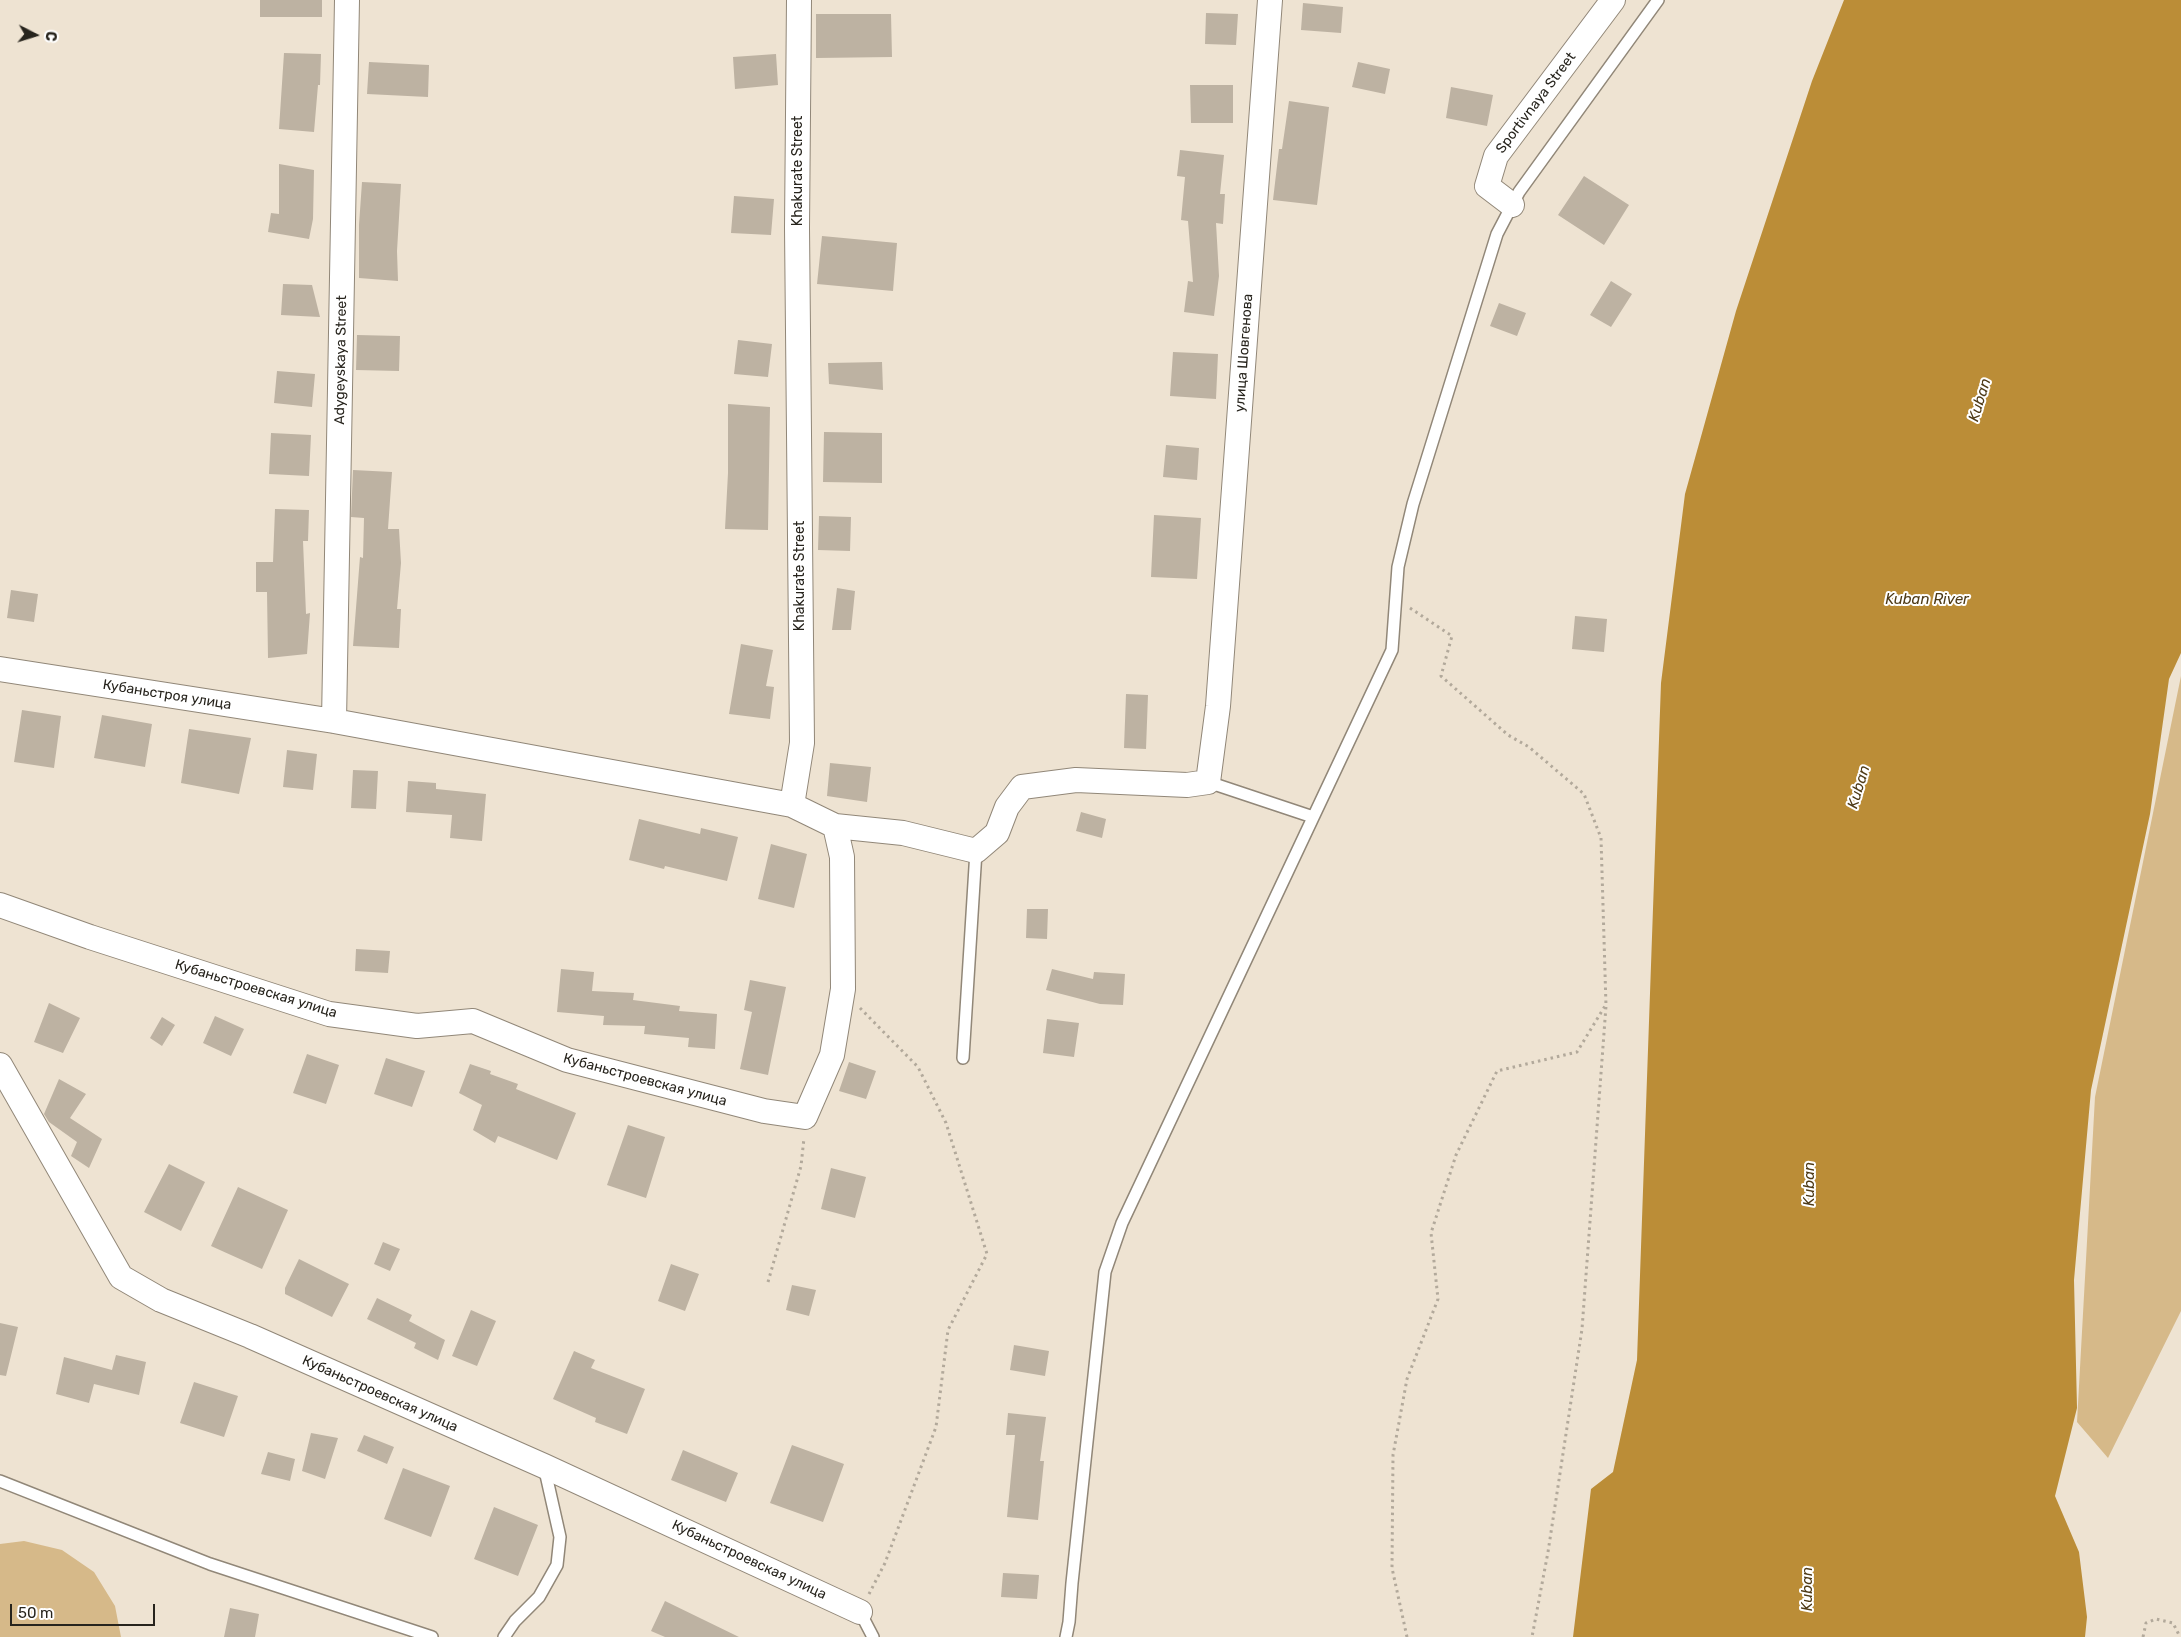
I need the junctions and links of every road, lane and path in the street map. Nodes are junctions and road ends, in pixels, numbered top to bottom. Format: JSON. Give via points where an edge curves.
{"nodes":[{"id":1,"x":348,"y":0,"type":"edge"},
{"id":2,"x":799,"y":0,"type":"edge"},
{"id":3,"x":1270,"y":0,"type":"edge"},
{"id":4,"x":1613,"y":0,"type":"edge"},
{"id":5,"x":1658,"y":0,"type":"edge"},
{"id":6,"x":1512,"y":205,"type":"junction"},
{"id":7,"x":1397,"y":600,"type":"junction"},
{"id":8,"x":0,"y":669,"type":"edge"},
{"id":9,"x":334,"y":721,"type":"junction"},
{"id":10,"x":1208,"y":782,"type":"junction"},
{"id":11,"x":792,"y":805,"type":"junction"},
{"id":12,"x":1313,"y":817,"type":"junction"},
{"id":13,"x":835,"y":826,"type":"junction"},
{"id":14,"x":976,"y":851,"type":"junction"},
{"id":15,"x":0,"y":905,"type":"edge"},
{"id":16,"x":843,"y":989,"type":"junction"},
{"id":17,"x":1606,"y":1006,"type":"junction"},
{"id":18,"x":963,"y":1058,"type":"dead end"},
{"id":19,"x":0,"y":1066,"type":"edge"},
{"id":20,"x":805,"y":1117,"type":"junction"},
{"id":21,"x":768,"y":1282,"type":"dead end"},
{"id":22,"x":544,"y":1466,"type":"junction"},
{"id":23,"x":0,"y":1481,"type":"edge"},
{"id":24,"x":860,"y":1612,"type":"junction"},
{"id":25,"x":432,"y":1637,"type":"edge"},
{"id":26,"x":504,"y":1637,"type":"edge"},
{"id":27,"x":873,"y":1637,"type":"edge"},
{"id":28,"x":1066,"y":1637,"type":"edge"},
{"id":29,"x":1406,"y":1637,"type":"edge"},
{"id":30,"x":1532,"y":1637,"type":"edge"},
{"id":31,"x":2143,"y":1637,"type":"edge"},
{"id":32,"x":2180,"y":1637,"type":"edge"}],
"edges":[{"from":1,"to":9,"type":"street","name":"Adygeyskaya Street"},
{"from":2,"to":11,"type":"street","name":"Khakurate Street","via":[[802,743]]},
{"from":3,"to":10,"type":"street","name":"улица Шовгенова","via":[[1218,706]]},
{"from":4,"to":6,"type":"street","name":"Sportivnaya Street","via":[[1496,156],[1486,186]]},
{"from":5,"to":6,"type":"lane"},
{"from":6,"to":7,"type":"lane","via":[[1496,234],[1413,504],[1398,566]]},
{"from":7,"to":12,"type":"lane","via":[[1392,650]]},
{"from":7,"to":17,"type":"path","via":[[1452,636],[1441,676],[1508,735],[1529,747],[1584,794],[1601,838]]},
{"from":8,"to":9,"type":"street","name":"Кубаньстроя улица"},
{"from":9,"to":11,"type":"street","name":"Кубаньстроя улица"},
{"from":10,"to":12,"type":"lane"},
{"from":10,"to":14,"type":"street","via":[[1187,785],[1076,780],[1022,787],[1006,807],[996,833]]},
{"from":11,"to":13,"type":"street"},
{"from":12,"to":28,"type":"lane","via":[[1122,1223],[1105,1272]]},
{"from":13,"to":14,"type":"street","via":[[903,833]]},
{"from":13,"to":16,"type":"street","via":[[842,857]]},
{"from":14,"to":18,"type":"lane"},
{"from":15,"to":20,"type":"street","name":"Кубаньстроевская улица","via":[[329,1014],[416,1026],[473,1021],[567,1060],[764,1111]]},
{"from":16,"to":20,"type":"street","via":[[832,1055]]},
{"from":16,"to":24,"type":"path","via":[[918,1067],[946,1123],[988,1254],[948,1330],[936,1426],[885,1563]]},
{"from":17,"to":29,"type":"path","via":[[1577,1052],[1497,1071],[1456,1155],[1431,1233],[1438,1299],[1407,1379],[1393,1456],[1392,1568]]},
{"from":17,"to":30,"type":"path","via":[[1582,1329]]},
{"from":19,"to":22,"type":"street","name":"Кубаньстроевская улица","via":[[121,1277],[161,1300]]},
{"from":20,"to":21,"type":"path","via":[[802,1166]]},
{"from":22,"to":24,"type":"street","name":"Кубаньстроевская улица"},
{"from":22,"to":26,"type":"lane","via":[[560,1537],[557,1565],[539,1597],[514,1621]]},
{"from":23,"to":25,"type":"lane","via":[[210,1564]]},
{"from":24,"to":27,"type":"lane"},
{"from":31,"to":32,"type":"path","via":[[2146,1624],[2156,1619],[2173,1623]]}]}
